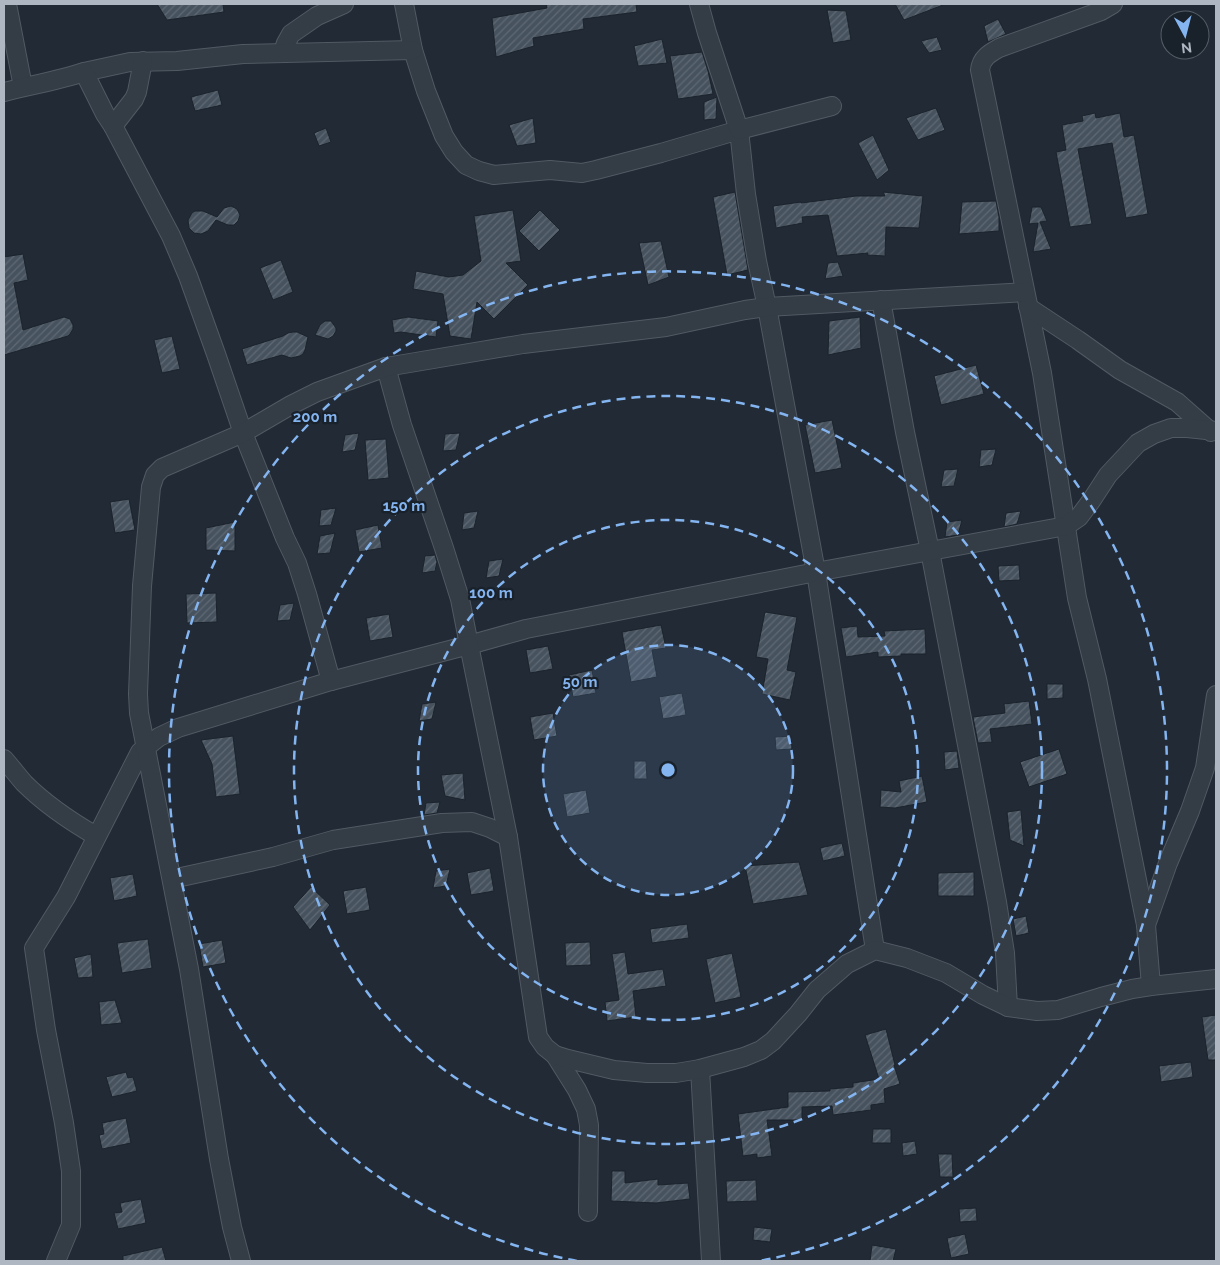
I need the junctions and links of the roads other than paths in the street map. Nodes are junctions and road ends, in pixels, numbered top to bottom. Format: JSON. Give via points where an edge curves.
{"nodes":[{"id":1,"x":7,"y":4,"type":"edge"},
{"id":2,"x":344,"y":4,"type":"edge"},
{"id":3,"x":404,"y":4,"type":"edge"},
{"id":4,"x":699,"y":4,"type":"edge"},
{"id":5,"x":1114,"y":4,"type":"edge"},
{"id":6,"x":414,"y":50,"type":"junction"},
{"id":7,"x":283,"y":52,"type":"junction"},
{"id":8,"x":142,"y":61,"type":"junction"},
{"id":9,"x":84,"y":72,"type":"junction"},
{"id":10,"x":23,"y":87,"type":"junction"},
{"id":11,"x":4,"y":92,"type":"edge"},
{"id":12,"x":832,"y":106,"type":"dead end"},
{"id":13,"x":113,"y":126,"type":"junction"},
{"id":14,"x":739,"y":130,"type":"junction"},
{"id":15,"x":1026,"y":299,"type":"junction"},
{"id":16,"x":882,"y":300,"type":"junction"},
{"id":17,"x":766,"y":307,"type":"junction"},
{"id":18,"x":386,"y":367,"type":"junction"},
{"id":19,"x":243,"y":433,"type":"junction"},
{"id":20,"x":1214,"y":433,"type":"edge"},
{"id":21,"x":1066,"y":526,"type":"junction"},
{"id":22,"x":930,"y":552,"type":"junction"},
{"id":23,"x":816,"y":572,"type":"junction"},
{"id":24,"x":468,"y":646,"type":"junction"},
{"id":25,"x":331,"y":681,"type":"junction"},
{"id":26,"x":1216,"y":695,"type":"edge"},
{"id":27,"x":146,"y":747,"type":"junction"},
{"id":28,"x":4,"y":759,"type":"edge"},
{"id":29,"x":96,"y":836,"type":"junction"},
{"id":30,"x":508,"y":838,"type":"junction"},
{"id":31,"x":172,"y":879,"type":"junction"},
{"id":32,"x":1146,"y":925,"type":"junction"},
{"id":33,"x":875,"y":950,"type":"junction"},
{"id":34,"x":1216,"y":979,"type":"edge"},
{"id":35,"x":1152,"y":986,"type":"junction"},
{"id":36,"x":1008,"y":1007,"type":"junction"},
{"id":37,"x":555,"y":1055,"type":"junction"},
{"id":38,"x":700,"y":1069,"type":"junction"},
{"id":39,"x":588,"y":1212,"type":"dead end"},
{"id":40,"x":56,"y":1261,"type":"edge"},
{"id":41,"x":241,"y":1261,"type":"edge"},
{"id":42,"x":711,"y":1261,"type":"edge"}],
"edges":[{"from":1,"to":10,"type":"street"},
{"from":2,"to":7,"type":"street","via":[[317,16],[291,34]]},
{"from":3,"to":6,"type":"street"},
{"from":4,"to":14,"type":"street"},
{"from":5,"to":15,"type":"street","via":[[1000,48],[986,57],[980,66]]},
{"from":6,"to":7,"type":"street"},
{"from":6,"to":14,"type":"street","via":[[444,136],[466,165],[486,174],[596,170]]},
{"from":7,"to":8,"type":"street"},
{"from":8,"to":9,"type":"street"},
{"from":8,"to":13,"type":"street","via":[[134,100]]},
{"from":9,"to":10,"type":"street"},
{"from":9,"to":13,"type":"street"},
{"from":10,"to":11,"type":"street"},
{"from":12,"to":14,"type":"street"},
{"from":13,"to":19,"type":"street","via":[[171,236],[188,276]]},
{"from":14,"to":17,"type":"street","via":[[746,194]]},
{"from":15,"to":16,"type":"street"},
{"from":15,"to":20,"type":"street","via":[[1120,370],[1177,402]]},
{"from":15,"to":21,"type":"street","via":[[1042,373]]},
{"from":16,"to":17,"type":"street"},
{"from":16,"to":22,"type":"street"},
{"from":17,"to":18,"type":"street","via":[[666,327],[523,344]]},
{"from":17,"to":23,"type":"street"},
{"from":18,"to":19,"type":"street","via":[[317,392]]},
{"from":18,"to":24,"type":"street","via":[[457,591]]},
{"from":19,"to":25,"type":"street","via":[[297,563]]},
{"from":19,"to":27,"type":"street","via":[[162,468],[155,475],[142,586],[138,684],[139,714]]},
{"from":20,"to":21,"type":"street","via":[[1171,428],[1138,443],[1108,475],[1079,516]]},
{"from":21,"to":22,"type":"street"},
{"from":21,"to":32,"type":"street","via":[[1077,598],[1097,679]]},
{"from":22,"to":23,"type":"street"},
{"from":22,"to":36,"type":"street","via":[[997,902],[1005,952]]},
{"from":23,"to":24,"type":"street","via":[[526,629]]},
{"from":23,"to":33,"type":"street"},
{"from":24,"to":25,"type":"street"},
{"from":24,"to":30,"type":"street"},
{"from":25,"to":27,"type":"street","via":[[178,728]]},
{"from":26,"to":32,"type":"street","via":[[1205,768]]},
{"from":27,"to":29,"type":"street","via":[[136,758]]},
{"from":27,"to":31,"type":"street"},
{"from":28,"to":29,"type":"street","via":[[49,805]]},
{"from":29,"to":40,"type":"street","via":[[66,897],[34,948],[71,1171],[71,1225]]},
{"from":30,"to":31,"type":"street","via":[[472,822],[442,822],[334,840]]},
{"from":30,"to":37,"type":"street","via":[[538,1037]]},
{"from":31,"to":41,"type":"street","via":[[218,1159]]},
{"from":32,"to":35,"type":"street"},
{"from":33,"to":36,"type":"street","via":[[946,972]]},
{"from":33,"to":38,"type":"street","via":[[847,964],[817,990],[773,1041],[761,1050]]},
{"from":34,"to":35,"type":"street"},
{"from":35,"to":36,"type":"street","via":[[1058,1010],[1037,1012]]},
{"from":37,"to":38,"type":"street","via":[[614,1070],[676,1072]]},
{"from":37,"to":39,"type":"street","via":[[586,1109],[589,1125]]},
{"from":38,"to":42,"type":"street"}]}
